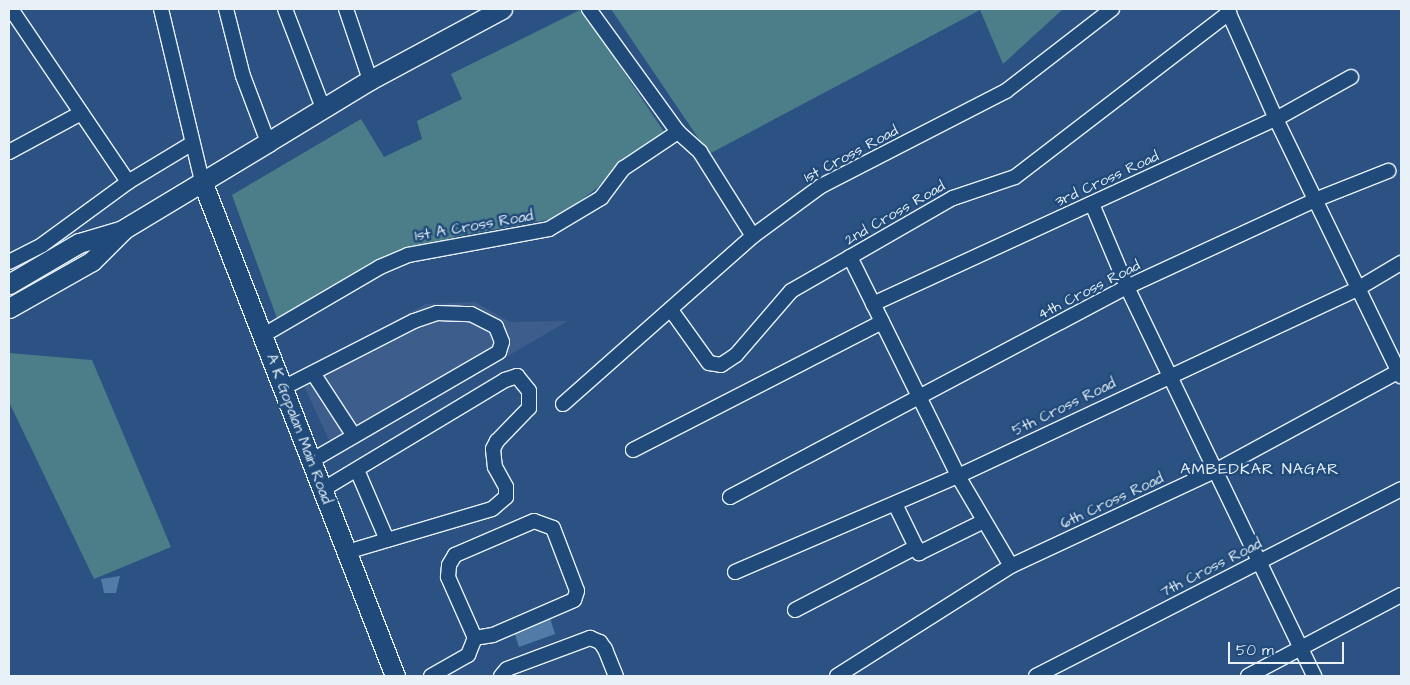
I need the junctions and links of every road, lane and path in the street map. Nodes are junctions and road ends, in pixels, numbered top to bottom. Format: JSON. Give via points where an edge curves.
{"nodes":[{"id":1,"x":11,"y":9,"type":"edge"},
{"id":2,"x":161,"y":9,"type":"edge"},
{"id":3,"x":226,"y":9,"type":"edge"},
{"id":4,"x":285,"y":9,"type":"edge"},
{"id":5,"x":346,"y":9,"type":"edge"},
{"id":6,"x":502,"y":9,"type":"edge"},
{"id":7,"x":589,"y":9,"type":"edge"},
{"id":8,"x":1112,"y":9,"type":"edge"},
{"id":9,"x":1228,"y":11,"type":"edge"},
{"id":10,"x":1351,"y":77,"type":"dead end"},
{"id":11,"x":370,"y":80,"type":"junction"},
{"id":12,"x":323,"y":108,"type":"junction"},
{"id":13,"x":81,"y":113,"type":"junction"},
{"id":14,"x":1276,"y":119,"type":"junction"},
{"id":15,"x":678,"y":132,"type":"junction"},
{"id":16,"x":268,"y":142,"type":"junction"},
{"id":17,"x":191,"y":144,"type":"junction"},
{"id":18,"x":9,"y":152,"type":"edge"},
{"id":19,"x":1388,"y":171,"type":"dead end"},
{"id":20,"x":202,"y":181,"type":"junction"},
{"id":21,"x":128,"y":182,"type":"junction"},
{"id":22,"x":1315,"y":200,"type":"junction"},
{"id":23,"x":1092,"y":204,"type":"junction"},
{"id":24,"x":124,"y":230,"type":"junction"},
{"id":25,"x":753,"y":236,"type":"junction"},
{"id":26,"x":850,"y":257,"type":"junction"},
{"id":27,"x":9,"y":262,"type":"edge"},
{"id":28,"x":1401,"y":263,"type":"edge"},
{"id":29,"x":9,"y":284,"type":"edge"},
{"id":30,"x":1127,"y":287,"type":"junction"},
{"id":31,"x":1359,"y":288,"type":"junction"},
{"id":32,"x":873,"y":304,"type":"junction"},
{"id":33,"x":9,"y":308,"type":"edge"},
{"id":34,"x":671,"y":310,"type":"junction"},
{"id":35,"x":882,"y":322,"type":"junction"},
{"id":36,"x":262,"y":336,"type":"junction"},
{"id":37,"x":1400,"y":372,"type":"edge"},
{"id":38,"x":312,"y":373,"type":"junction"},
{"id":39,"x":1170,"y":374,"type":"junction"},
{"id":40,"x":283,"y":388,"type":"junction"},
{"id":41,"x":919,"y":396,"type":"junction"},
{"id":42,"x":563,"y":404,"type":"dead end"},
{"id":43,"x":354,"y":436,"type":"junction"},
{"id":44,"x":634,"y":450,"type":"dead end"},
{"id":45,"x":311,"y":461,"type":"junction"},
{"id":46,"x":357,"y":470,"type":"junction"},
{"id":47,"x":1215,"y":471,"type":"junction"},
{"id":48,"x":958,"y":476,"type":"junction"},
{"id":49,"x":1401,"y":489,"type":"edge"},
{"id":50,"x":322,"y":490,"type":"junction"},
{"id":51,"x":730,"y":497,"type":"dead end"},
{"id":52,"x":894,"y":504,"type":"junction"},
{"id":53,"x":984,"y":521,"type":"junction"},
{"id":54,"x":387,"y":540,"type":"junction"},
{"id":55,"x":916,"y":546,"type":"junction"},
{"id":56,"x":346,"y":552,"type":"junction"},
{"id":57,"x":1261,"y":562,"type":"junction"},
{"id":58,"x":1011,"y":566,"type":"junction"},
{"id":59,"x":735,"y":572,"type":"dead end"},
{"id":60,"x":1401,"y":595,"type":"edge"},
{"id":61,"x":795,"y":610,"type":"dead end"},
{"id":62,"x":476,"y":638,"type":"junction"},
{"id":63,"x":1303,"y":649,"type":"junction"},
{"id":64,"x":841,"y":675,"type":"edge"},
{"id":65,"x":395,"y":676,"type":"edge"},
{"id":66,"x":431,"y":676,"type":"edge"},
{"id":67,"x":502,"y":676,"type":"edge"},
{"id":68,"x":616,"y":676,"type":"edge"},
{"id":69,"x":1036,"y":676,"type":"edge"},
{"id":70,"x":1248,"y":676,"type":"edge"},
{"id":71,"x":1314,"y":676,"type":"edge"}],
"edges":[{"from":1,"to":13,"type":"street"},
{"from":2,"to":17,"type":"street"},
{"from":3,"to":16,"type":"street","via":[[243,76]]},
{"from":4,"to":12,"type":"street"},
{"from":5,"to":11,"type":"street"},
{"from":6,"to":11,"type":"street"},
{"from":7,"to":15,"type":"street"},
{"from":8,"to":25,"type":"street","name":"1st Cross Road","via":[[1006,91],[821,186]]},
{"from":9,"to":14,"type":"street"},
{"from":9,"to":26,"type":"street","name":"2nd Cross Road","via":[[1015,177],[953,198]]},
{"from":10,"to":14,"type":"street","name":"3rd Cross Road"},
{"from":11,"to":12,"type":"street"},
{"from":12,"to":16,"type":"street"},
{"from":13,"to":18,"type":"street"},
{"from":13,"to":21,"type":"street"},
{"from":14,"to":22,"type":"street"},
{"from":14,"to":23,"type":"street","name":"3rd Cross Road"},
{"from":15,"to":25,"type":"street","via":[[700,152]]},
{"from":15,"to":36,"type":"street","name":"1st A Cross Road","via":[[624,168],[600,198],[548,229],[408,255],[380,267]]},
{"from":16,"to":20,"type":"street"},
{"from":17,"to":20,"type":"street"},
{"from":17,"to":21,"type":"street"},
{"from":19,"to":22,"type":"street","name":"4th Cross Road"},
{"from":20,"to":24,"type":"street"},
{"from":20,"to":36,"type":"street","name":"A K Gopalan Main Road"},
{"from":21,"to":27,"type":"street","via":[[42,245]]},
{"from":22,"to":30,"type":"street","name":"4th Cross Road"},
{"from":22,"to":31,"type":"street"},
{"from":23,"to":30,"type":"street"},
{"from":23,"to":32,"type":"street","name":"3rd Cross Road"},
{"from":24,"to":29,"type":"street","via":[[79,243]]},
{"from":24,"to":33,"type":"street","via":[[92,261]]},
{"from":25,"to":34,"type":"street","name":"1st Cross Road"},
{"from":26,"to":32,"type":"street"},
{"from":26,"to":34,"type":"street","name":"2nd Cross Road","via":[[791,291],[736,355],[721,365],[708,364]]},
{"from":28,"to":31,"type":"street","name":"5th Cross Road"},
{"from":30,"to":39,"type":"street"},
{"from":30,"to":41,"type":"street","name":"4th Cross Road"},
{"from":31,"to":37,"type":"street"},
{"from":31,"to":39,"type":"street","name":"5th Cross Road"},
{"from":32,"to":35,"type":"street"},
{"from":34,"to":42,"type":"street","name":"1st Cross Road"},
{"from":35,"to":41,"type":"street"},
{"from":35,"to":44,"type":"street"},
{"from":36,"to":40,"type":"street","name":"A K Gopalan Main Road"},
{"from":37,"to":47,"type":"street","name":"6th Cross Road"},
{"from":38,"to":40,"type":"street"},
{"from":38,"to":43,"type":"street"},
{"from":38,"to":43,"type":"street","via":[[414,321],[437,313],[471,314],[496,327],[502,342],[499,352]]},
{"from":39,"to":47,"type":"street"},
{"from":39,"to":48,"type":"street","name":"5th Cross Road"},
{"from":40,"to":45,"type":"street","name":"A K Gopalan Main Road"},
{"from":41,"to":48,"type":"street"},
{"from":41,"to":51,"type":"street","name":"4th Cross Road"},
{"from":43,"to":45,"type":"street"},
{"from":45,"to":50,"type":"street","name":"A K Gopalan Main Road"},
{"from":46,"to":50,"type":"street"},
{"from":46,"to":54,"type":"street"},
{"from":46,"to":54,"type":"street","via":[[505,380],[516,376],[523,380],[529,391],[529,408],[493,449],[495,466],[506,487],[506,497],[492,509]]},
{"from":47,"to":57,"type":"street"},
{"from":47,"to":58,"type":"street","name":"6th Cross Road"},
{"from":48,"to":52,"type":"street","name":"5th Cross Road"},
{"from":48,"to":53,"type":"street"},
{"from":49,"to":57,"type":"street","name":"7th Cross Road"},
{"from":50,"to":56,"type":"street","name":"A K Gopalan Main Road"},
{"from":52,"to":55,"type":"street"},
{"from":52,"to":59,"type":"street","name":"5th Cross Road"},
{"from":53,"to":55,"type":"street","via":[[919,553]]},
{"from":53,"to":58,"type":"street"},
{"from":54,"to":56,"type":"street"},
{"from":55,"to":61,"type":"street"},
{"from":56,"to":65,"type":"street","name":"A K Gopalan Main Road"},
{"from":57,"to":63,"type":"street"},
{"from":57,"to":69,"type":"street","name":"7th Cross Road"},
{"from":58,"to":64,"type":"street","name":"6th Cross Road"},
{"from":60,"to":63,"type":"street"},
{"from":62,"to":62,"type":"street","via":[[493,636],[574,600],[577,591],[553,528],[534,521],[455,555],[449,565],[448,577]]},
{"from":62,"to":66,"type":"street","via":[[468,655]]},
{"from":63,"to":70,"type":"street"},
{"from":63,"to":71,"type":"street"},
{"from":67,"to":68,"type":"street","via":[[507,669],[590,638],[600,642],[605,649]]}]}
